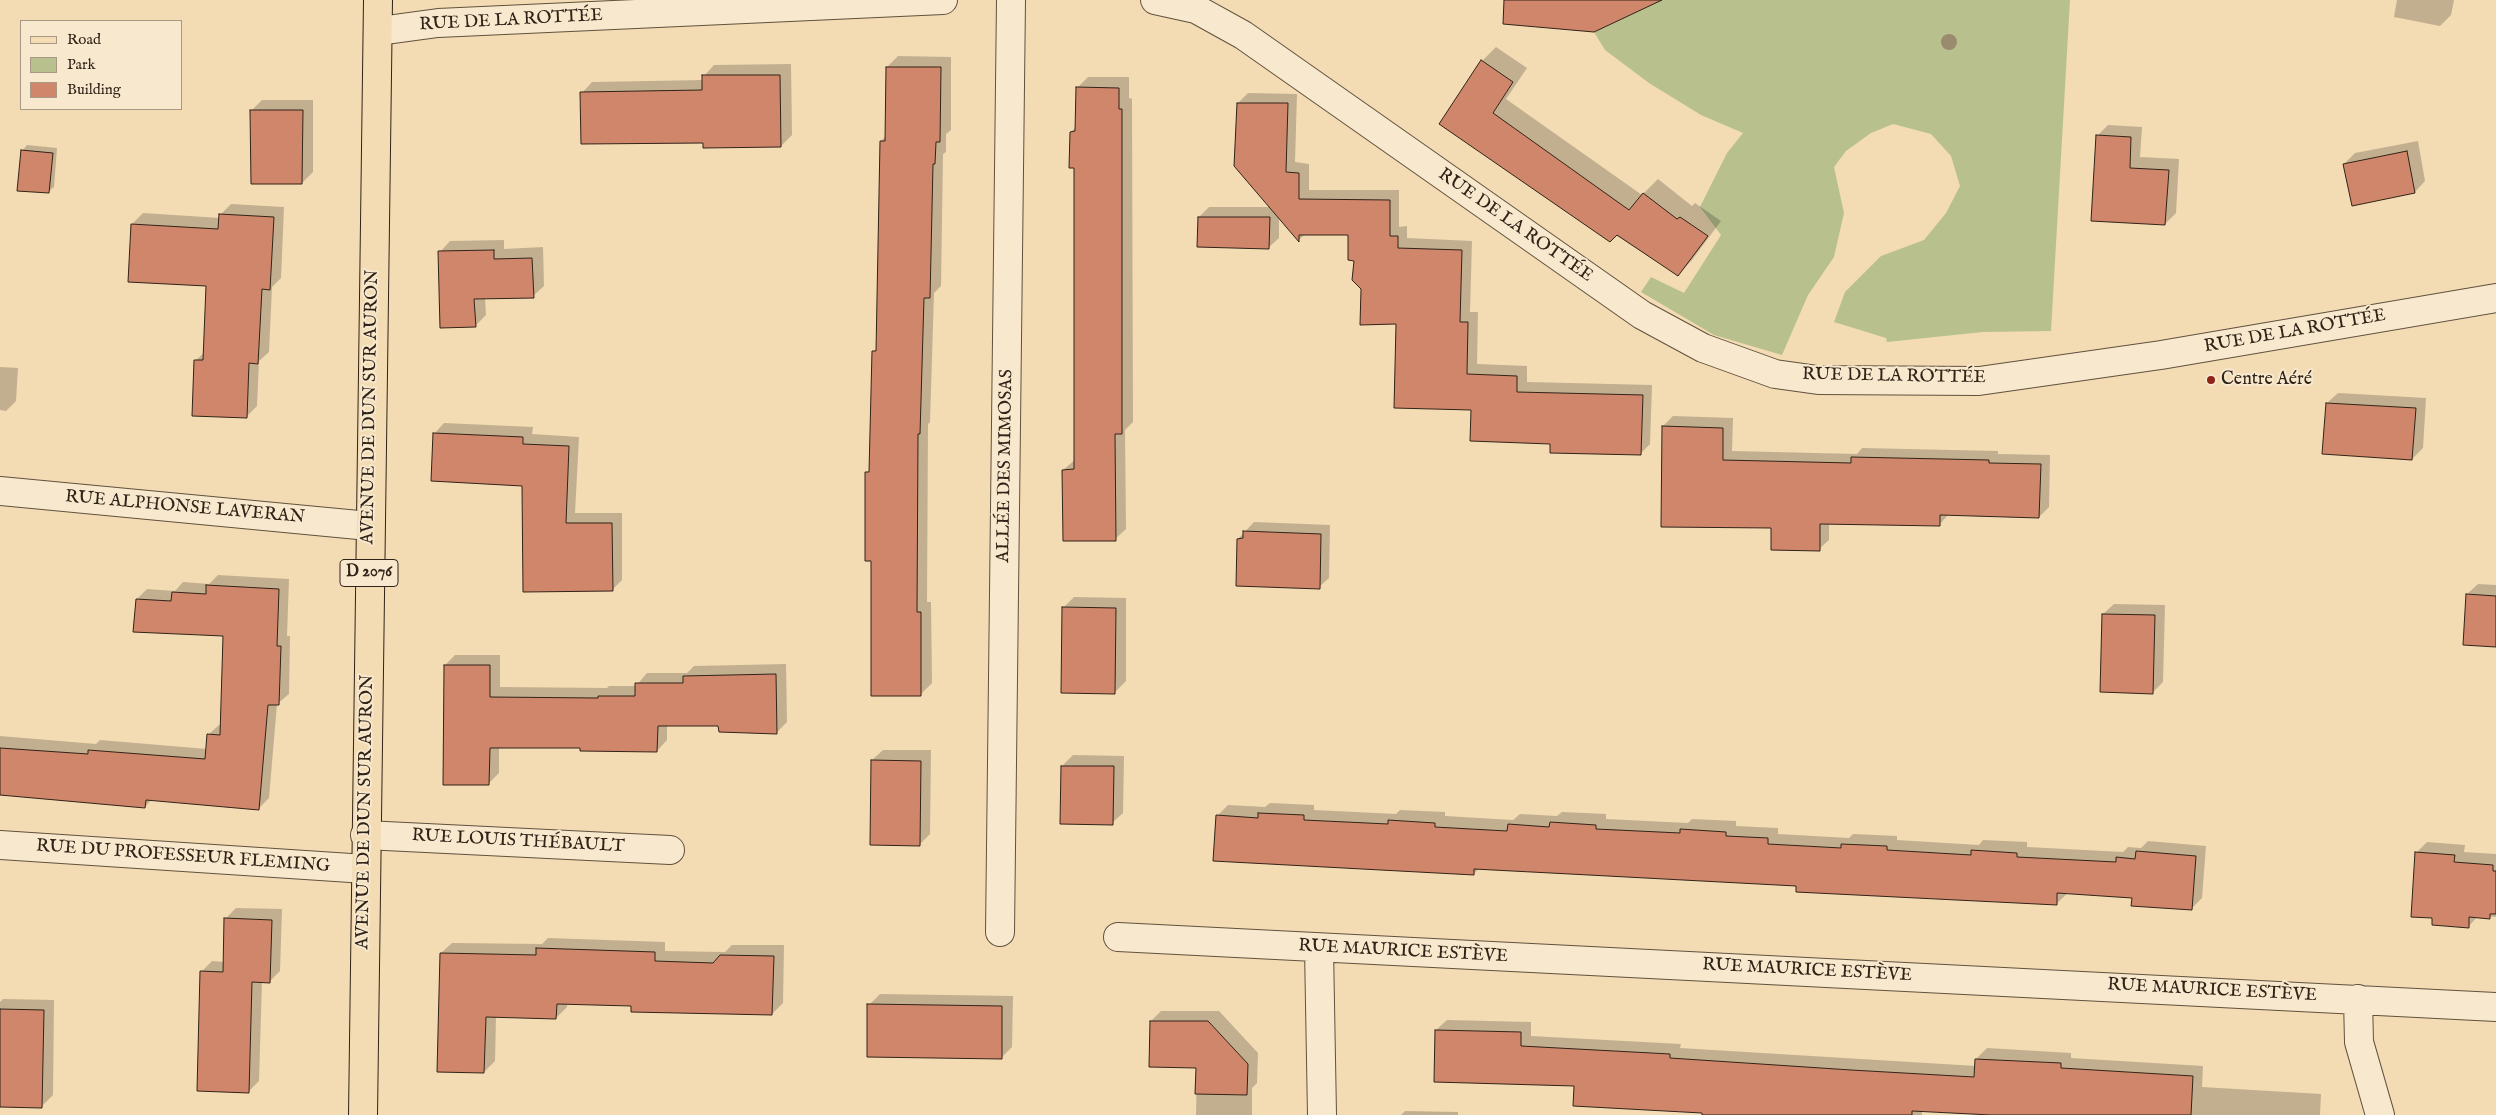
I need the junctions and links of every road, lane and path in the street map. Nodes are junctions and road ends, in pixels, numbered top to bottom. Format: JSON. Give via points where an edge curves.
{"nodes":[{"id":1,"x":378,"y":0,"type":"edge"},
{"id":2,"x":943,"y":0,"type":"edge"},
{"id":3,"x":1011,"y":0,"type":"edge"},
{"id":4,"x":1155,"y":0,"type":"edge"},
{"id":5,"x":379,"y":31,"type":"junction"},
{"id":6,"x":2496,"y":298,"type":"edge"},
{"id":7,"x":0,"y":491,"type":"edge"},
{"id":8,"x":369,"y":526,"type":"junction"},
{"id":9,"x":366,"y":835,"type":"junction"},
{"id":10,"x":0,"y":844,"type":"edge"},
{"id":11,"x":670,"y":850,"type":"dead end"},
{"id":12,"x":366,"y":869,"type":"junction"},
{"id":13,"x":1000,"y":932,"type":"dead end"},
{"id":14,"x":1118,"y":938,"type":"dead end"},
{"id":15,"x":1319,"y":948,"type":"junction"},
{"id":16,"x":2358,"y":999,"type":"junction"},
{"id":17,"x":2496,"y":1007,"type":"edge"},
{"id":18,"x":363,"y":1115,"type":"edge"},
{"id":19,"x":1322,"y":1115,"type":"edge"},
{"id":20,"x":2380,"y":1115,"type":"edge"}],
"edges":[{"from":1,"to":5,"type":"main road","name":"AVENUE DE DUN SUR AURON","number":"D 2076"},
{"from":2,"to":5,"type":"street","name":"RUE DE LA ROTTÉE","via":[[438,23]]},
{"from":3,"to":13,"type":"street","name":"ALLÉE DES MIMOSAS"},
{"from":4,"to":6,"type":"street","name":"RUE DE LA ROTTÉE","via":[[1196,9],[1244,35],[1642,315],[1703,348],[1775,374],[1818,380],[1978,380],[2161,355]]},
{"from":5,"to":8,"type":"main road","name":"AVENUE DE DUN SUR AURON","number":"D 2076"},
{"from":7,"to":8,"type":"street","name":"RUE ALPHONSE LAVERAN"},
{"from":8,"to":9,"type":"main road","name":"AVENUE DE DUN SUR AURON","number":"D 2076"},
{"from":9,"to":11,"type":"street","name":"RUE LOUIS THÉBAULT"},
{"from":9,"to":12,"type":"main road","name":"AVENUE DE DUN SUR AURON","number":"D 2076"},
{"from":10,"to":12,"type":"street","name":"RUE DU PROFESSEUR FLEMING"},
{"from":12,"to":18,"type":"main road","name":"AVENUE DE DUN SUR AURON","number":"D 2076"},
{"from":14,"to":15,"type":"street","name":"RUE MAURICE ESTÈVE"},
{"from":15,"to":16,"type":"street","name":"RUE MAURICE ESTÈVE"},
{"from":15,"to":19,"type":"street"},
{"from":16,"to":17,"type":"street","name":"RUE MAURICE ESTÈVE"},
{"from":16,"to":20,"type":"street","via":[[2358,1042]]}]}
